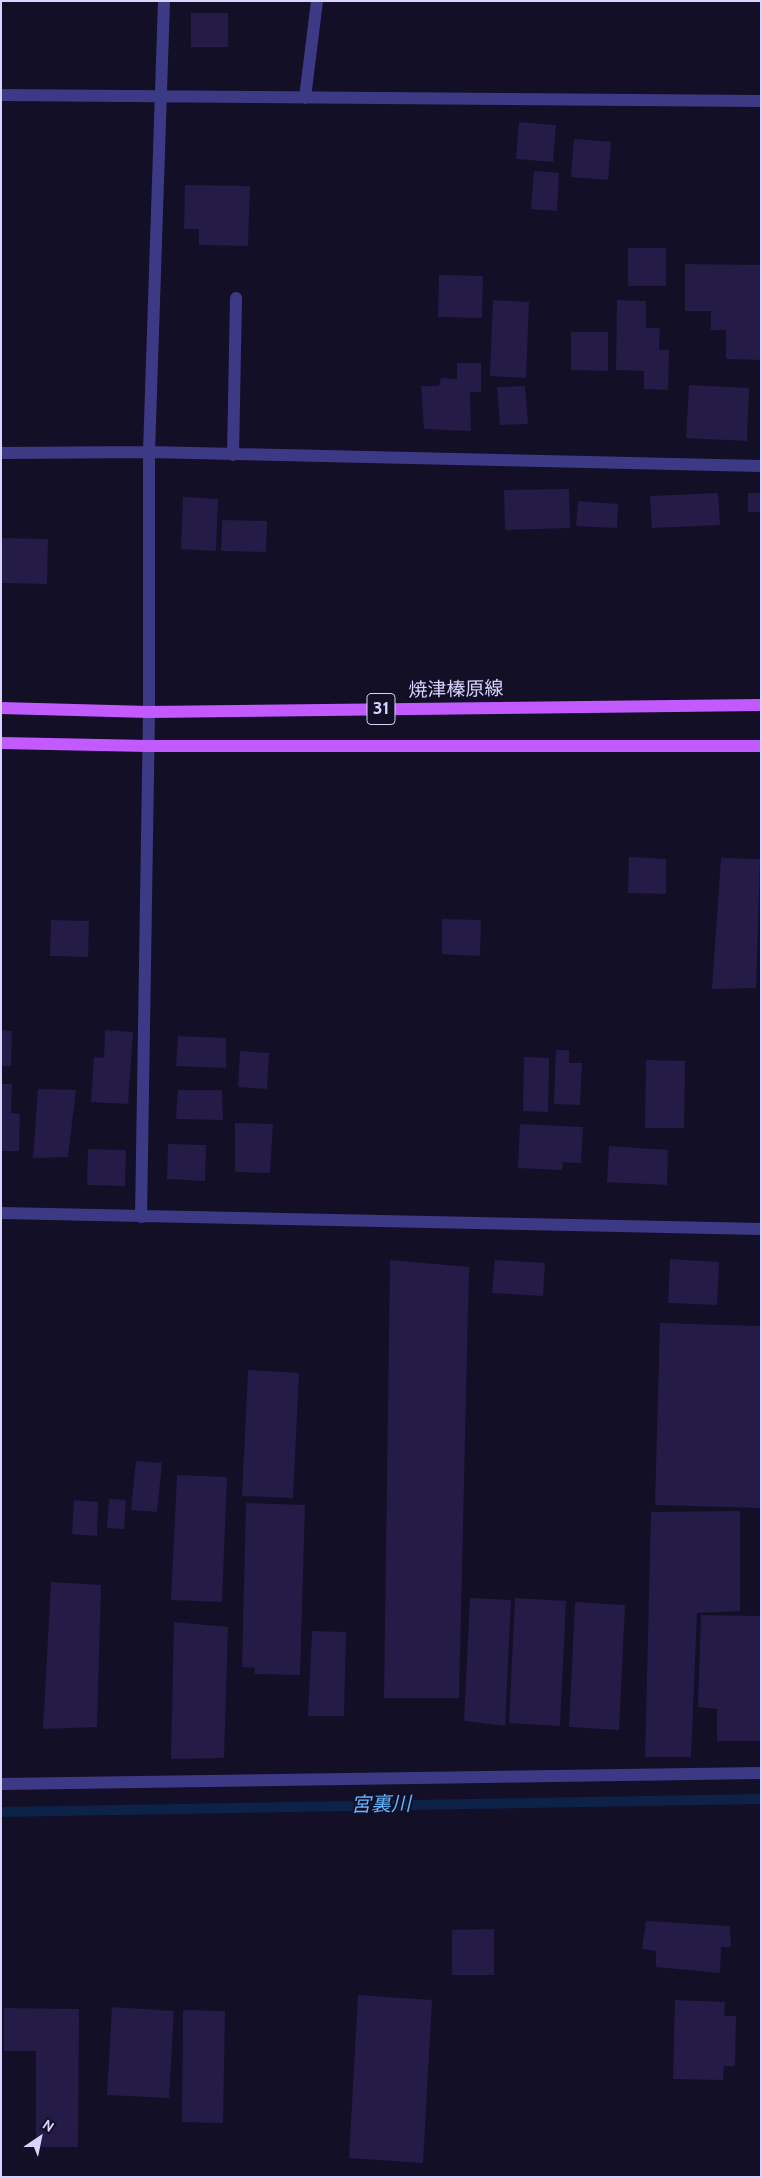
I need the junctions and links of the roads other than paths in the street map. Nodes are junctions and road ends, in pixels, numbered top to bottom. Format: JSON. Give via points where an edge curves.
{"nodes":[{"id":1,"x":164,"y":1,"type":"edge"},
{"id":2,"x":317,"y":1,"type":"edge"},
{"id":3,"x":1,"y":95,"type":"edge"},
{"id":4,"x":161,"y":98,"type":"junction"},
{"id":5,"x":305,"y":98,"type":"junction"},
{"id":6,"x":761,"y":101,"type":"edge"},
{"id":7,"x":236,"y":298,"type":"dead end"},
{"id":8,"x":149,"y":452,"type":"junction"},
{"id":9,"x":1,"y":453,"type":"edge"},
{"id":10,"x":233,"y":454,"type":"junction"},
{"id":11,"x":761,"y":466,"type":"edge"},
{"id":12,"x":761,"y":705,"type":"edge"},
{"id":13,"x":1,"y":708,"type":"edge"},
{"id":14,"x":149,"y":712,"type":"junction"},
{"id":15,"x":1,"y":743,"type":"edge"},
{"id":16,"x":148,"y":746,"type":"junction"},
{"id":17,"x":761,"y":746,"type":"edge"},
{"id":18,"x":1,"y":1213,"type":"edge"},
{"id":19,"x":141,"y":1217,"type":"junction"},
{"id":20,"x":761,"y":1229,"type":"edge"},
{"id":21,"x":761,"y":1773,"type":"edge"},
{"id":22,"x":1,"y":1784,"type":"edge"}],
"edges":[{"from":1,"to":4,"type":"street"},
{"from":2,"to":5,"type":"street"},
{"from":3,"to":4,"type":"street"},
{"from":4,"to":5,"type":"street"},
{"from":4,"to":8,"type":"street"},
{"from":5,"to":6,"type":"street"},
{"from":7,"to":10,"type":"street"},
{"from":8,"to":9,"type":"street"},
{"from":8,"to":10,"type":"street"},
{"from":8,"to":14,"type":"street"},
{"from":10,"to":11,"type":"street"},
{"from":12,"to":14,"type":"main road","name":"焼津榛原線","number":"31"},
{"from":13,"to":14,"type":"main road","name":"焼津榛原線","number":"31"},
{"from":14,"to":16,"type":"street"},
{"from":15,"to":16,"type":"main road","number":"31"},
{"from":16,"to":17,"type":"main road","number":"31"},
{"from":16,"to":19,"type":"street"},
{"from":18,"to":19,"type":"street"},
{"from":19,"to":20,"type":"street"},
{"from":21,"to":22,"type":"street"}]}
